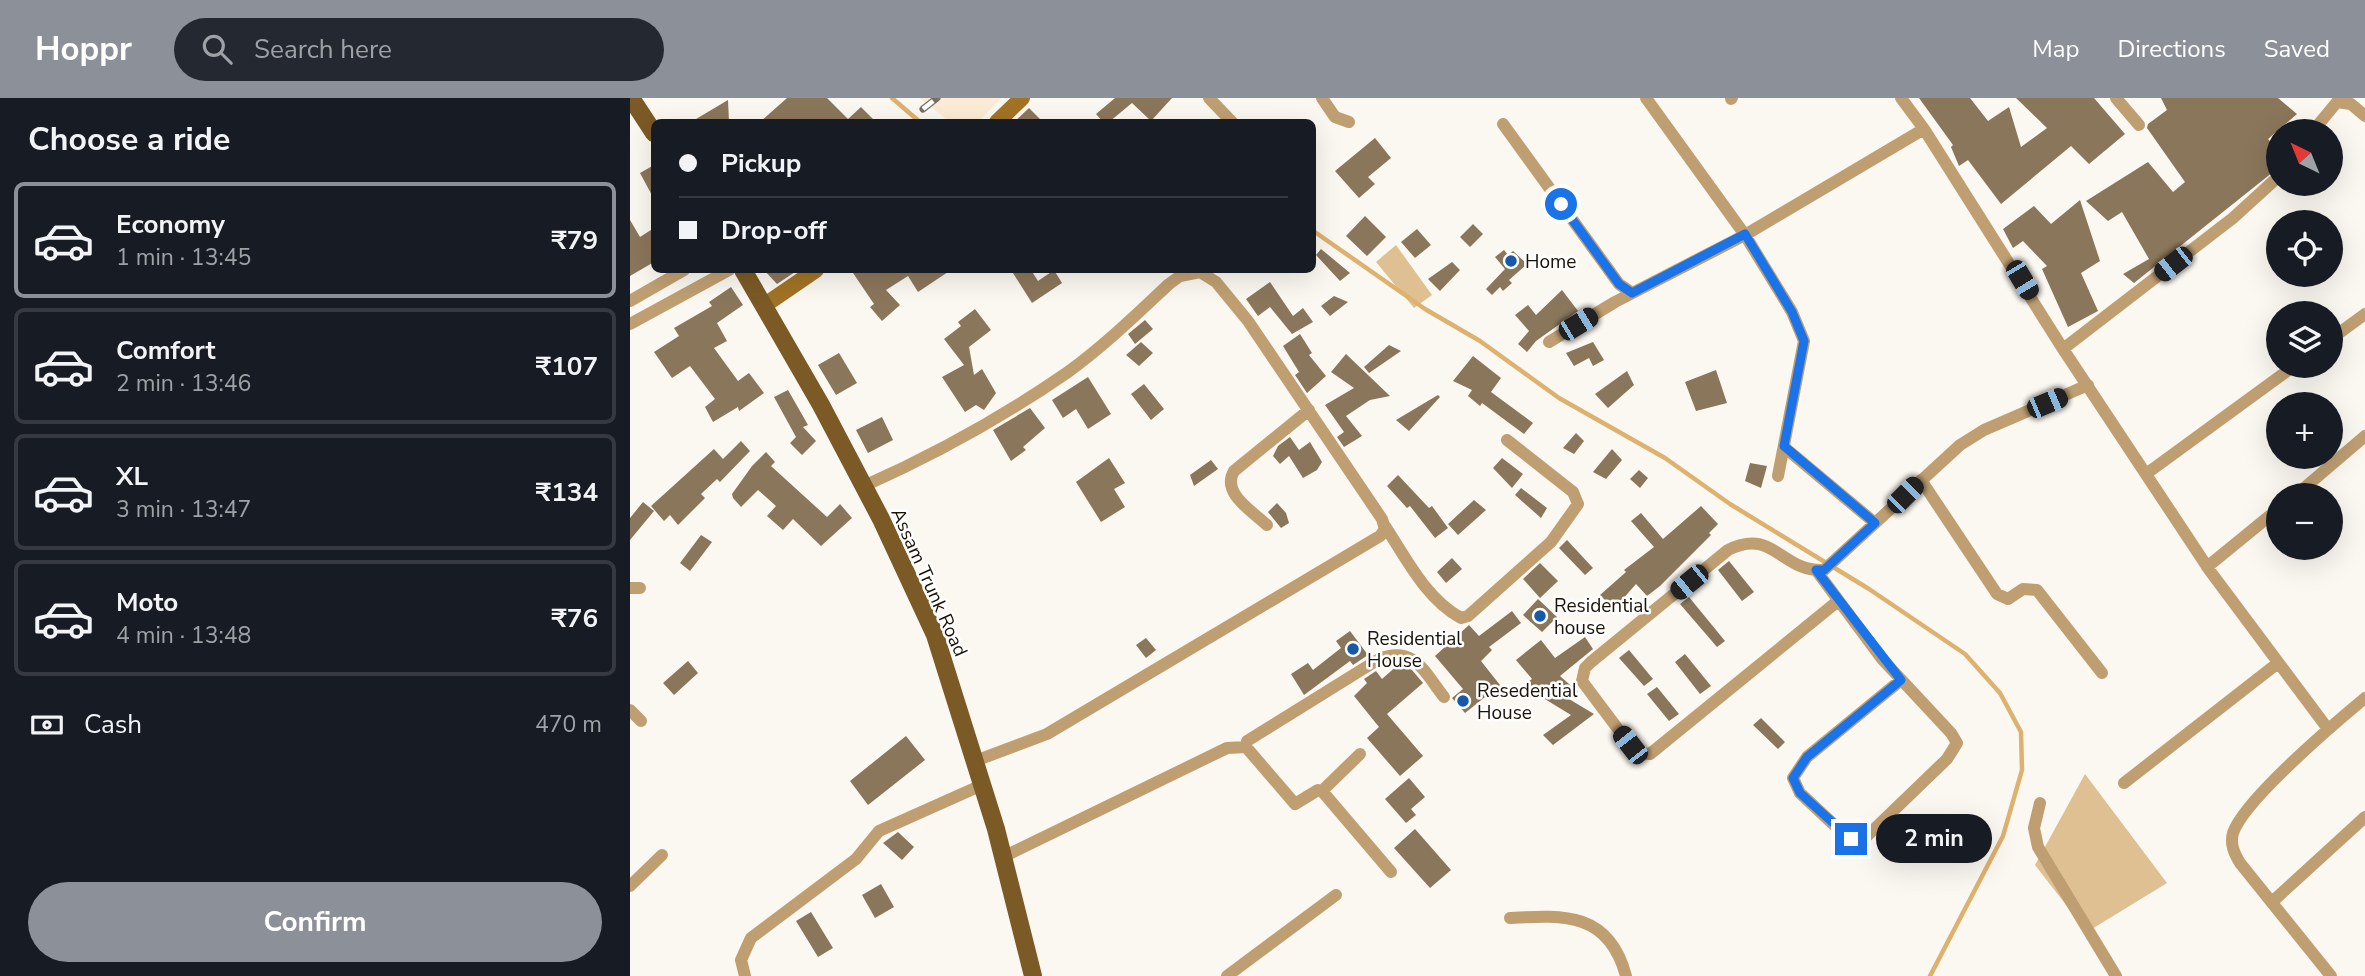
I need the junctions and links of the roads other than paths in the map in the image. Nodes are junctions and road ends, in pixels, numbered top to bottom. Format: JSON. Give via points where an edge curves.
{"nodes":[{"id":1,"x":631,"y":98,"type":"edge"},
{"id":2,"x":1022,"y":98,"type":"edge"},
{"id":3,"x":1209,"y":98,"type":"edge"},
{"id":4,"x":1322,"y":98,"type":"edge"},
{"id":5,"x":1646,"y":98,"type":"edge"},
{"id":6,"x":1901,"y":98,"type":"edge"},
{"id":7,"x":2116,"y":98,"type":"edge"},
{"id":8,"x":2335,"y":100,"type":"edge"},
{"id":9,"x":2365,"y":116,"type":"edge"},
{"id":10,"x":1000,"y":119,"type":"edge"},
{"id":11,"x":1229,"y":119,"type":"edge"},
{"id":12,"x":2322,"y":119,"type":"edge"},
{"id":13,"x":1349,"y":122,"type":"dead end"},
{"id":14,"x":1503,"y":124,"type":"dead end"},
{"id":15,"x":2139,"y":125,"type":"dead end"},
{"id":16,"x":651,"y":129,"type":"edge"},
{"id":17,"x":1924,"y":129,"type":"junction"},
{"id":18,"x":2266,"y":188,"type":"edge"},
{"id":19,"x":1745,"y":234,"type":"junction"},
{"id":20,"x":679,"y":273,"type":"edge"},
{"id":21,"x":724,"y":273,"type":"edge"},
{"id":22,"x":745,"y":273,"type":"edge"},
{"id":23,"x":812,"y":273,"type":"edge"},
{"id":24,"x":1190,"y":273,"type":"edge"},
{"id":25,"x":1202,"y":273,"type":"edge"},
{"id":26,"x":1632,"y":293,"type":"junction"},
{"id":27,"x":630,"y":301,"type":"edge"},
{"id":28,"x":765,"y":305,"type":"junction"},
{"id":29,"x":2365,"y":314,"type":"edge"},
{"id":30,"x":630,"y":324,"type":"edge"},
{"id":31,"x":2343,"y":330,"type":"edge"},
{"id":32,"x":1549,"y":342,"type":"dead end"},
{"id":33,"x":2063,"y":349,"type":"junction"},
{"id":34,"x":2278,"y":378,"type":"edge"},
{"id":35,"x":2088,"y":385,"type":"junction"},
{"id":36,"x":1309,"y":410,"type":"junction"},
{"id":37,"x":2365,"y":436,"type":"edge"},
{"id":38,"x":1507,"y":440,"type":"dead end"},
{"id":39,"x":1784,"y":446,"type":"junction"},
{"id":40,"x":2147,"y":474,"type":"junction"},
{"id":41,"x":1778,"y":476,"type":"dead end"},
{"id":42,"x":1921,"y":480,"type":"junction"},
{"id":43,"x":2310,"y":483,"type":"edge"},
{"id":44,"x":864,"y":486,"type":"junction"},
{"id":45,"x":2266,"y":519,"type":"edge"},
{"id":46,"x":1875,"y":523,"type":"junction"},
{"id":47,"x":1266,"y":525,"type":"dead end"},
{"id":48,"x":1385,"y":526,"type":"junction"},
{"id":49,"x":2207,"y":567,"type":"junction"},
{"id":50,"x":1820,"y":570,"type":"junction"},
{"id":51,"x":1838,"y":601,"type":"junction"},
{"id":52,"x":2278,"y":663,"type":"junction"},
{"id":53,"x":2102,"y":673,"type":"dead end"},
{"id":54,"x":1901,"y":680,"type":"junction"},
{"id":55,"x":1444,"y":697,"type":"dead end"},
{"id":56,"x":2365,"y":698,"type":"edge"},
{"id":57,"x":630,"y":710,"type":"edge"},
{"id":58,"x":641,"y":721,"type":"dead end"},
{"id":59,"x":2328,"y":729,"type":"junction"},
{"id":60,"x":1246,"y":747,"type":"junction"},
{"id":61,"x":1360,"y":754,"type":"dead end"},
{"id":62,"x":975,"y":761,"type":"junction"},
{"id":63,"x":2124,"y":783,"type":"dead end"},
{"id":64,"x":982,"y":785,"type":"junction"},
{"id":65,"x":1322,"y":791,"type":"junction"},
{"id":66,"x":2040,"y":803,"type":"dead end"},
{"id":67,"x":2365,"y":817,"type":"edge"},
{"id":68,"x":662,"y":855,"type":"dead end"},
{"id":69,"x":1003,"y":857,"type":"junction"},
{"id":70,"x":1391,"y":872,"type":"dead end"},
{"id":71,"x":630,"y":886,"type":"edge"},
{"id":72,"x":1336,"y":895,"type":"dead end"},
{"id":73,"x":2272,"y":902,"type":"junction"},
{"id":74,"x":1510,"y":918,"type":"dead end"},
{"id":75,"x":745,"y":976,"type":"edge"},
{"id":76,"x":1033,"y":976,"type":"edge"},
{"id":77,"x":1227,"y":976,"type":"edge"},
{"id":78,"x":1626,"y":976,"type":"edge"},
{"id":79,"x":2116,"y":976,"type":"edge"},
{"id":80,"x":2331,"y":976,"type":"edge"}],
"edges":[{"from":1,"to":16,"type":"main road"},
{"from":2,"to":10,"type":"street"},
{"from":3,"to":11,"type":"street"},
{"from":4,"to":13,"type":"street","via":[[1335,117]]},
{"from":5,"to":19,"type":"street"},
{"from":6,"to":17,"type":"street"},
{"from":7,"to":15,"type":"street"},
{"from":8,"to":9,"type":"street","via":[[2351,104]]},
{"from":8,"to":12,"type":"street"},
{"from":14,"to":26,"type":"street","via":[[1619,284]]},
{"from":17,"to":19,"type":"street"},
{"from":17,"to":33,"type":"street"},
{"from":18,"to":33,"type":"street"},
{"from":19,"to":26,"type":"street"},
{"from":19,"to":39,"type":"street","via":[[1804,341]]},
{"from":20,"to":27,"type":"street"},
{"from":21,"to":30,"type":"street"},
{"from":22,"to":28,"type":"main road","name":"Assam Trunk Road"},
{"from":23,"to":28,"type":"street"},
{"from":24,"to":44,"type":"street","via":[[1169,284],[1084,359],[1030,397],[943,450]]},
{"from":25,"to":36,"type":"street","via":[[1216,282],[1255,331]]},
{"from":26,"to":32,"type":"street"},
{"from":28,"to":44,"type":"main road","name":"Assam Trunk Road"},
{"from":29,"to":31,"type":"street"},
{"from":33,"to":35,"type":"street"},
{"from":34,"to":40,"type":"street"},
{"from":35,"to":40,"type":"street"},
{"from":35,"to":42,"type":"street","via":[[1984,430],[1947,454]]},
{"from":36,"to":47,"type":"street","via":[[1229,479],[1230,490]]},
{"from":36,"to":48,"type":"street"},
{"from":37,"to":43,"type":"street"},
{"from":38,"to":48,"type":"street","via":[[1573,492],[1578,503],[1551,542],[1468,616],[1453,614],[1427,589]]},
{"from":39,"to":41,"type":"street"},
{"from":39,"to":46,"type":"street"},
{"from":40,"to":49,"type":"street"},
{"from":42,"to":46,"type":"street"},
{"from":42,"to":53,"type":"street","via":[[1997,594],[2003,600],[2023,589],[2037,590]]},
{"from":44,"to":62,"type":"main road","name":"Assam Trunk Road","via":[[935,635]]},
{"from":45,"to":49,"type":"street"},
{"from":46,"to":50,"type":"street"},
{"from":48,"to":62,"type":"street","via":[[1380,536],[1100,705],[1047,734]]},
{"from":49,"to":52,"type":"street"},
{"from":50,"to":51,"type":"street"},
{"from":50,"to":51,"type":"street","via":[[1800,568],[1762,543],[1728,550],[1591,662],[1582,681],[1630,745],[1639,753],[1650,754]]},
{"from":51,"to":54,"type":"street"},
{"from":52,"to":59,"type":"street"},
{"from":52,"to":63,"type":"street"},
{"from":54,"to":54,"type":"street","via":[[1807,757],[1793,778],[1800,793],[1856,841],[1866,838],[1956,749],[1956,739]]},
{"from":55,"to":60,"type":"street","via":[[1417,662],[1393,654],[1247,741]]},
{"from":56,"to":59,"type":"street"},
{"from":57,"to":58,"type":"street"},
{"from":59,"to":73,"type":"street","via":[[2247,811],[2232,835],[2234,853]]},
{"from":60,"to":65,"type":"street","via":[[1295,804]]},
{"from":60,"to":69,"type":"street","via":[[1227,748]]},
{"from":61,"to":65,"type":"street"},
{"from":62,"to":64,"type":"main road","name":"Assam Trunk Road"},
{"from":64,"to":69,"type":"main road","name":"Assam Trunk Road"},
{"from":64,"to":75,"type":"street","via":[[879,831],[856,859],[751,938],[741,960]]},
{"from":65,"to":70,"type":"street"},
{"from":66,"to":79,"type":"street","via":[[2035,828],[2038,847]]},
{"from":67,"to":73,"type":"street"},
{"from":68,"to":71,"type":"street"},
{"from":69,"to":76,"type":"main road","name":"Assam Trunk Road"},
{"from":72,"to":77,"type":"street"},
{"from":73,"to":80,"type":"street"},
{"from":74,"to":78,"type":"street","via":[[1565,915],[1588,923],[1618,954]]}]}
